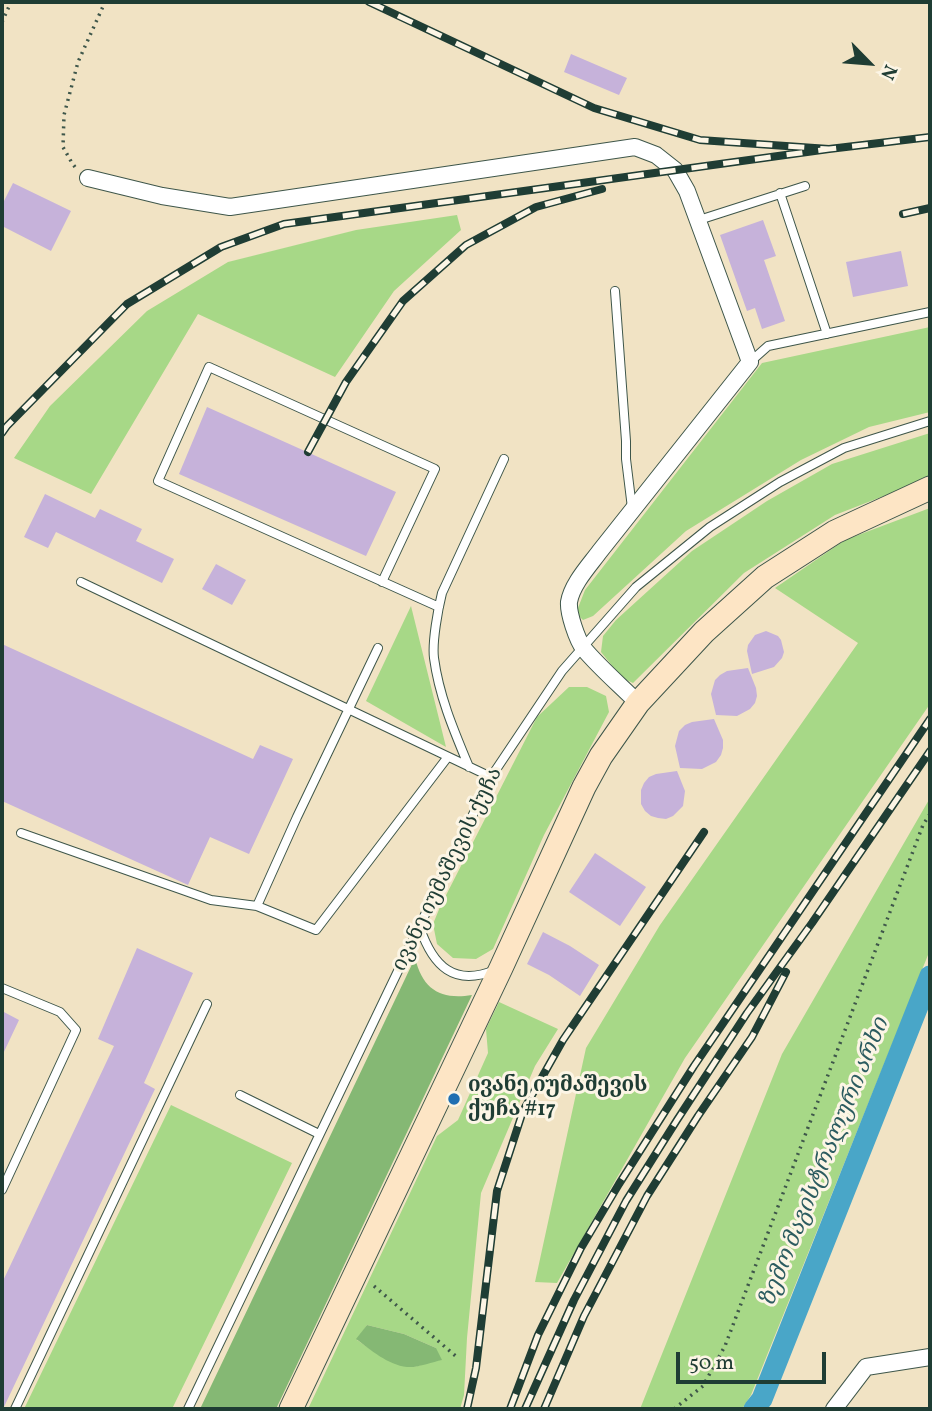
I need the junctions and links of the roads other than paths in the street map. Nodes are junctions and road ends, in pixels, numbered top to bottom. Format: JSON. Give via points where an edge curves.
{"nodes":[{"id":1,"x":88,"y":178,"type":"road end"},
{"id":2,"x":805,"y":186,"type":"dead end"},
{"id":3,"x":780,"y":193,"type":"junction"},
{"id":4,"x":699,"y":219,"type":"junction"},
{"id":5,"x":615,"y":291,"type":"dead end"},
{"id":6,"x":930,"y":312,"type":"edge"},
{"id":7,"x":827,"y":334,"type":"junction"},
{"id":8,"x":750,"y":362,"type":"junction"},
{"id":9,"x":930,"y":421,"type":"edge"},
{"id":10,"x":503,"y":459,"type":"dead end"},
{"id":11,"x":930,"y":488,"type":"edge"},
{"id":12,"x":632,"y":512,"type":"junction"},
{"id":13,"x":81,"y":582,"type":"dead end"},
{"id":14,"x":382,"y":582,"type":"junction"},
{"id":15,"x":439,"y":607,"type":"junction"},
{"id":16,"x":582,"y":647,"type":"junction"},
{"id":17,"x":378,"y":648,"type":"dead end"},
{"id":18,"x":638,"y":703,"type":"junction"},
{"id":19,"x":350,"y":709,"type":"junction"},
{"id":20,"x":447,"y":758,"type":"junction"},
{"id":21,"x":469,"y":767,"type":"junction"},
{"id":22,"x":491,"y":777,"type":"junction"},
{"id":23,"x":21,"y":834,"type":"dead end"},
{"id":24,"x":257,"y":906,"type":"junction"},
{"id":25,"x":420,"y":928,"type":"junction"},
{"id":26,"x":501,"y":968,"type":"junction"},
{"id":27,"x":2,"y":988,"type":"edge"},
{"id":28,"x":207,"y":1004,"type":"dead end"},
{"id":29,"x":240,"y":1095,"type":"dead end"},
{"id":30,"x":319,"y":1135,"type":"junction"},
{"id":31,"x":2,"y":1190,"type":"edge"},
{"id":32,"x":930,"y":1357,"type":"edge"},
{"id":33,"x":15,"y":1409,"type":"edge"},
{"id":34,"x":188,"y":1409,"type":"edge"},
{"id":35,"x":292,"y":1409,"type":"edge"},
{"id":36,"x":834,"y":1409,"type":"edge"}],
"edges":[{"from":1,"to":4,"type":"street","via":[[230,207],[635,147],[656,155],[675,170]]},
{"from":2,"to":3,"type":"lane"},
{"from":3,"to":4,"type":"lane"},
{"from":3,"to":7,"type":"lane"},
{"from":4,"to":8,"type":"street"},
{"from":5,"to":12,"type":"lane"},
{"from":6,"to":7,"type":"lane"},
{"from":7,"to":8,"type":"lane","via":[[768,346]]},
{"from":8,"to":12,"type":"street"},
{"from":9,"to":16,"type":"lane","name":"ივანე იუმაშევის ქუჩა","via":[[844,448],[710,527],[636,587]]},
{"from":10,"to":15,"type":"lane"},
{"from":11,"to":18,"type":"street","via":[[835,532],[765,577],[704,632]]},
{"from":12,"to":16,"type":"street","via":[[572,593],[569,604]]},
{"from":13,"to":19,"type":"lane"},
{"from":14,"to":14,"type":"lane","via":[[436,469],[209,367],[158,481]]},
{"from":14,"to":15,"type":"lane"},
{"from":15,"to":21,"type":"lane","via":[[433,656],[446,710]]},
{"from":16,"to":18,"type":"street"},
{"from":16,"to":22,"type":"lane","name":"ივანე იუმაშევის ქუჩა"},
{"from":17,"to":19,"type":"lane"},
{"from":18,"to":26,"type":"street","via":[[584,787]]},
{"from":19,"to":20,"type":"lane"},
{"from":19,"to":24,"type":"lane"},
{"from":20,"to":21,"type":"lane"},
{"from":20,"to":24,"type":"lane","via":[[316,930]]},
{"from":21,"to":22,"type":"lane"},
{"from":22,"to":25,"type":"lane","name":"ივანე იუმაშევის ქუჩა"},
{"from":23,"to":24,"type":"lane","via":[[211,900]]},
{"from":25,"to":26,"type":"lane","via":[[426,947],[446,970],[472,978]]},
{"from":25,"to":30,"type":"lane","name":"ივანე იუმაშევის ქუჩა"},
{"from":26,"to":35,"type":"street"},
{"from":27,"to":31,"type":"lane","via":[[60,1012],[76,1030]]},
{"from":28,"to":33,"type":"lane"},
{"from":29,"to":30,"type":"lane"},
{"from":30,"to":34,"type":"lane","name":"ივანე იუმაშევის ქუჩა"},
{"from":32,"to":36,"type":"street","via":[[866,1367]]}]}
